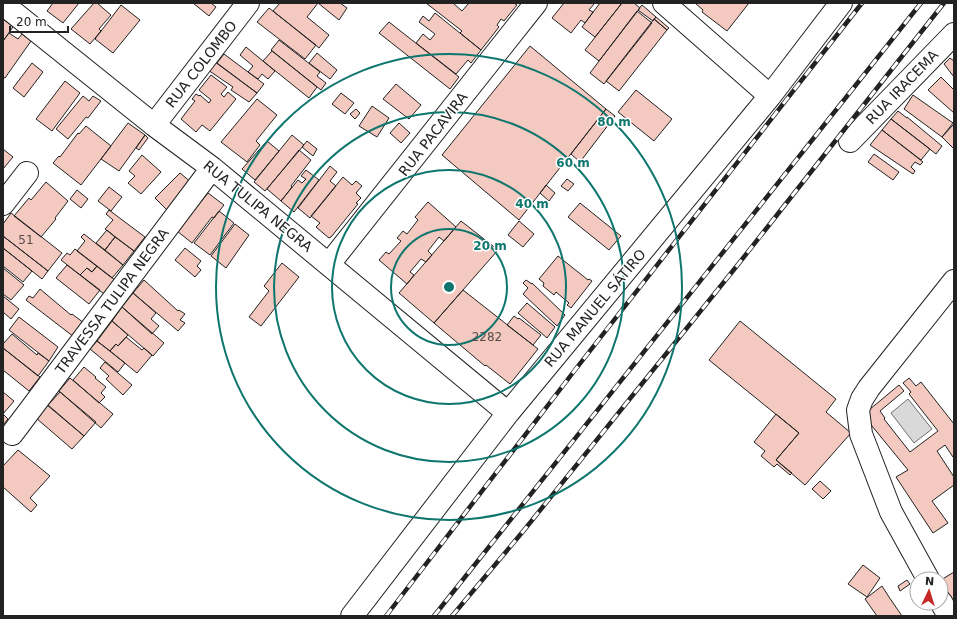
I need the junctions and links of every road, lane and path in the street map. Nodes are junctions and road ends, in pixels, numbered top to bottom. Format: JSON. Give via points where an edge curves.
{"nodes":[{"id":1,"x":248,"y":3,"type":"edge"},
{"id":2,"x":536,"y":3,"type":"edge"},
{"id":3,"x":664,"y":3,"type":"edge"},
{"id":4,"x":841,"y":3,"type":"edge"},
{"id":5,"x":3,"y":4,"type":"edge"},
{"id":6,"x":954,"y":34,"type":"edge"},
{"id":7,"x":770,"y":96,"type":"junction"},
{"id":8,"x":154,"y":124,"type":"junction"},
{"id":9,"x":850,"y":141,"type":"dead end"},
{"id":10,"x":212,"y":168,"type":"junction"},
{"id":11,"x":27,"y":173,"type":"dead end"},
{"id":12,"x":3,"y":204,"type":"edge"},
{"id":13,"x":329,"y":264,"type":"junction"},
{"id":14,"x":954,"y":281,"type":"edge"},
{"id":15,"x":508,"y":413,"type":"junction"},
{"id":16,"x":12,"y":434,"type":"dead end"},
{"id":17,"x":924,"y":571,"type":"edge"},
{"id":18,"x":352,"y":616,"type":"edge"}],
"edges":[{"from":1,"to":8,"type":"street","name":"RUA COLOMBO"},
{"from":2,"to":13,"type":"street","name":"RUA PACAVIRA"},
{"from":3,"to":7,"type":"street"},
{"from":4,"to":7,"type":"street","name":"RUA MANUEL SÁTIRO"},
{"from":5,"to":8,"type":"street","name":"RUA TULIPA NEGRA"},
{"from":6,"to":9,"type":"street","name":"RUA IRACEMA"},
{"from":7,"to":15,"type":"street","name":"RUA MANUEL SÁTIRO"},
{"from":8,"to":10,"type":"street","name":"RUA TULIPA NEGRA"},
{"from":10,"to":13,"type":"street","name":"RUA TULIPA NEGRA"},
{"from":10,"to":16,"type":"street","name":"TRAVESSA TULIPA NEGRA"},
{"from":11,"to":12,"type":"street"},
{"from":13,"to":15,"type":"street","name":"RUA TULIPA NEGRA"},
{"from":14,"to":17,"type":"street","via":[[869,388],[858,410],[860,434],[891,512]]},
{"from":15,"to":18,"type":"street","name":"RUA MANUEL SÁTIRO"}]}
